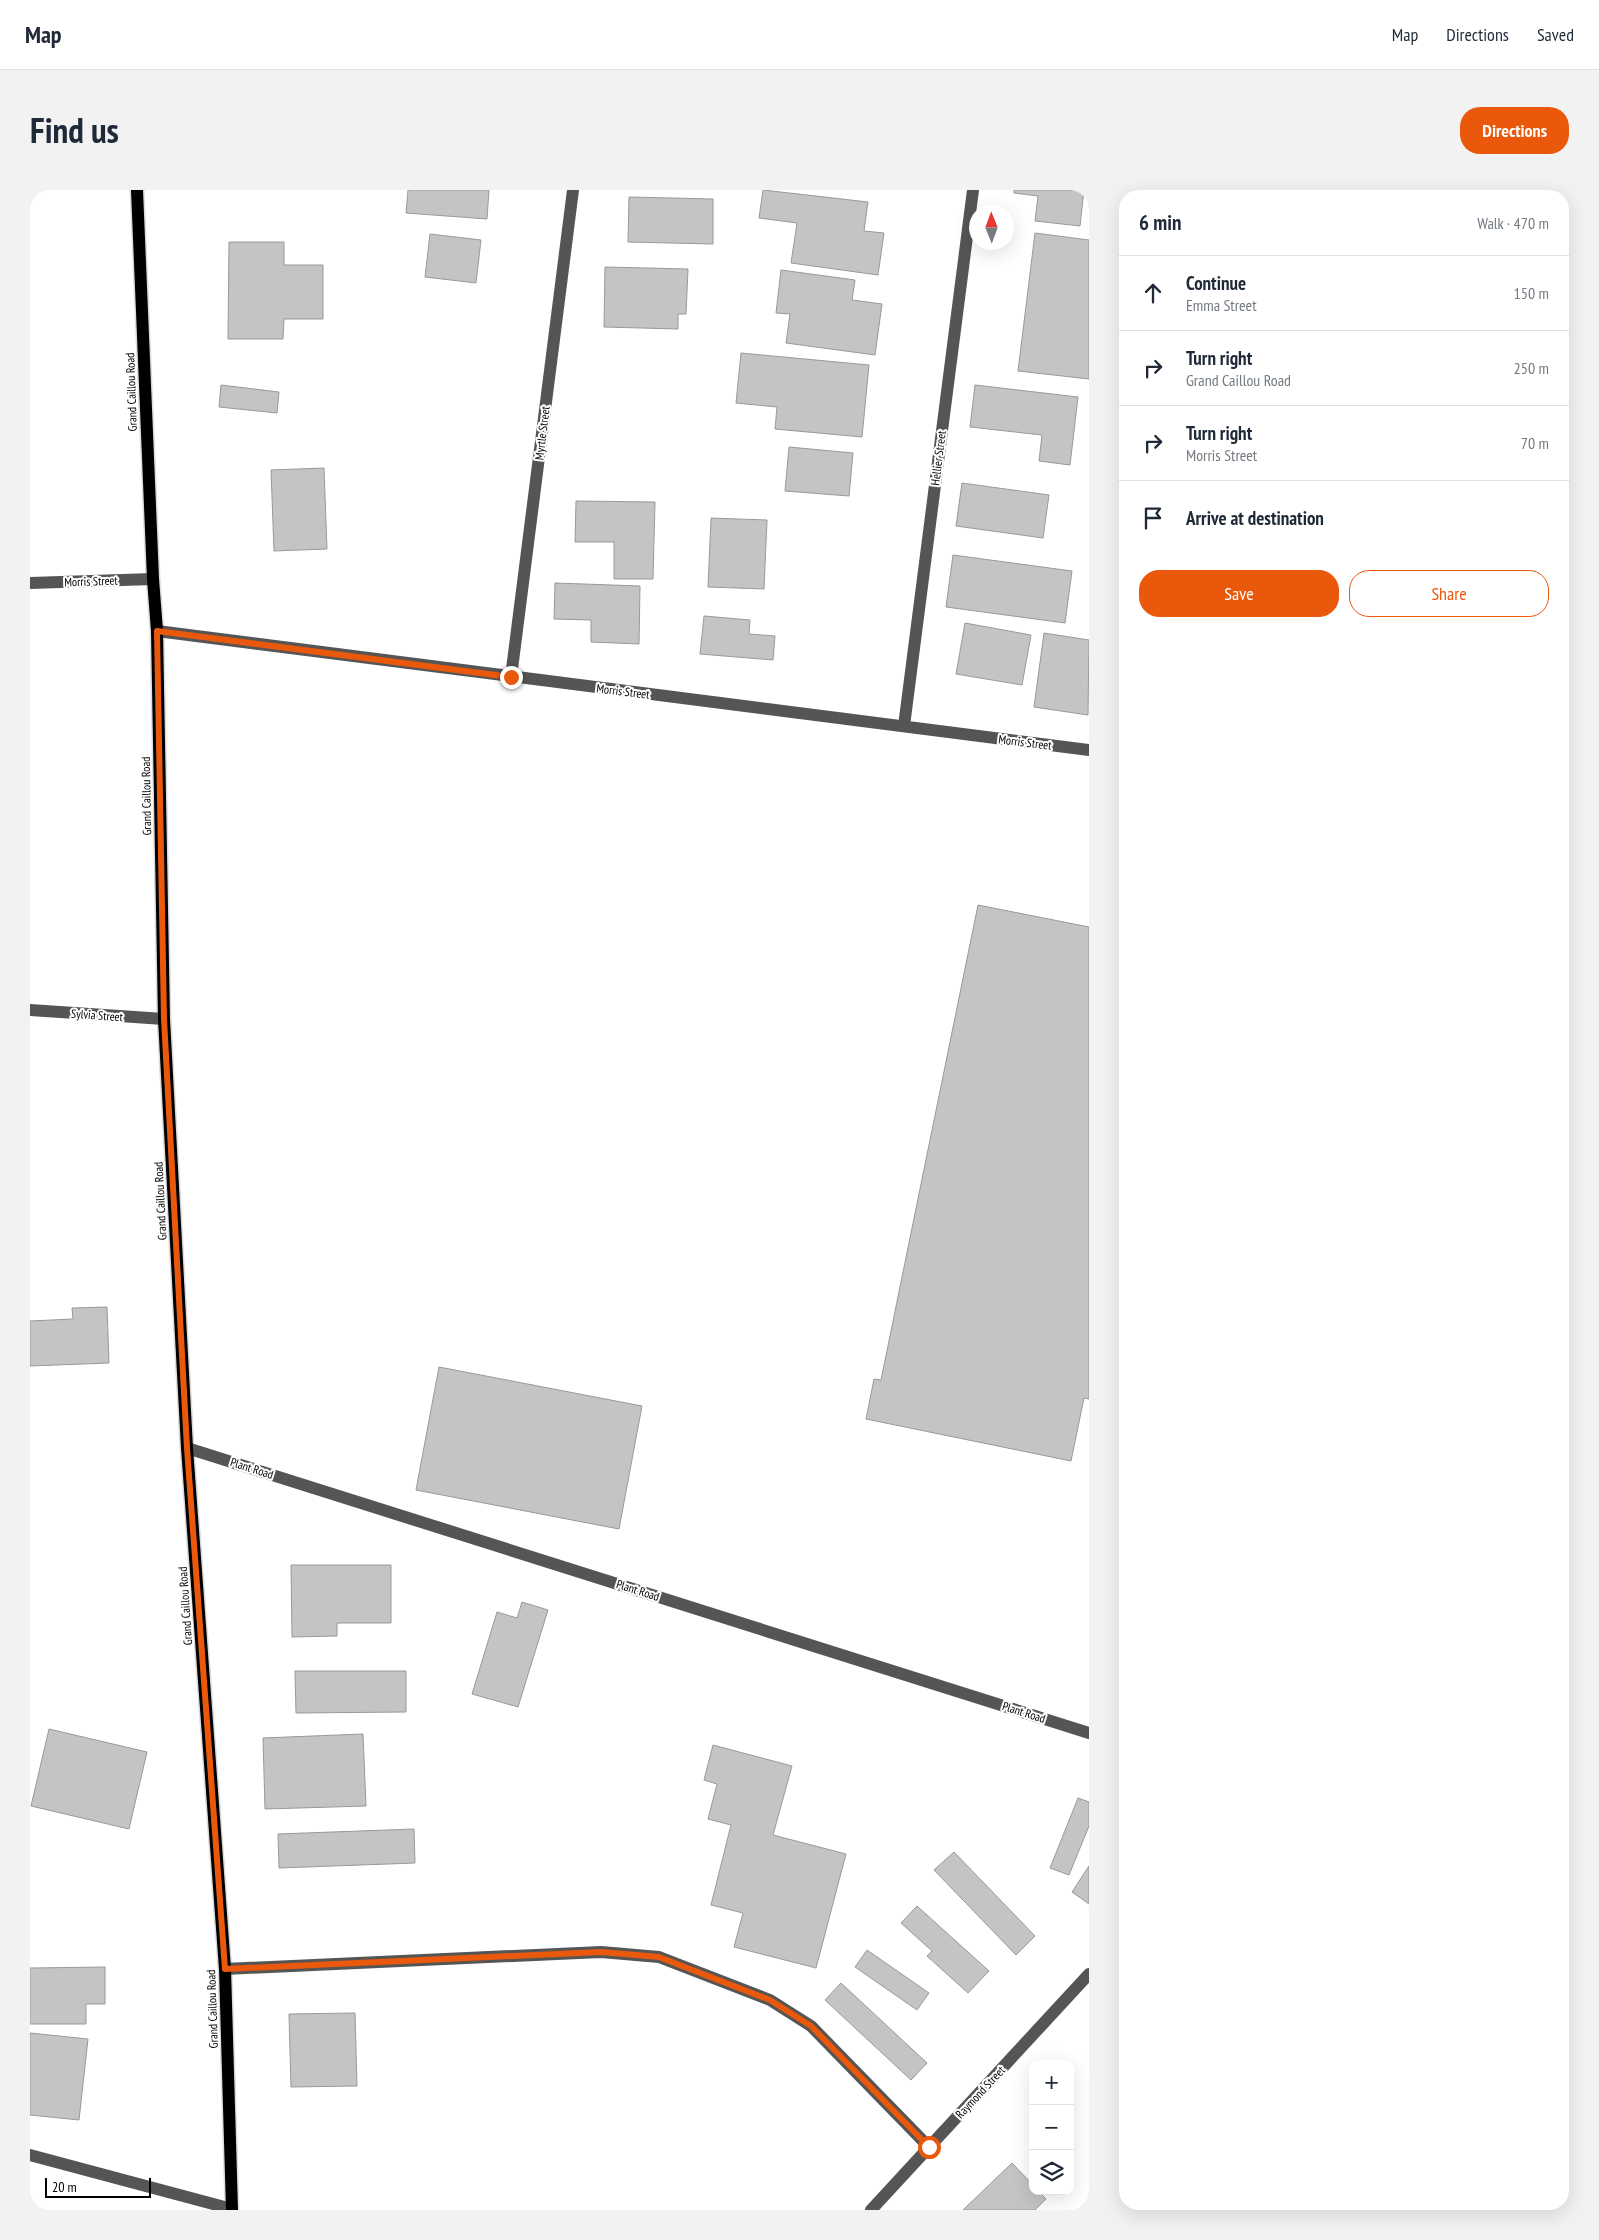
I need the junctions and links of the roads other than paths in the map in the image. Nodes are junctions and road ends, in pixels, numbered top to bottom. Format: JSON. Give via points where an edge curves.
{"nodes":[{"id":1,"x":137,"y":190,"type":"edge"},
{"id":2,"x":572,"y":190,"type":"edge"},
{"id":3,"x":973,"y":190,"type":"edge"},
{"id":4,"x":153,"y":579,"type":"junction"},
{"id":5,"x":30,"y":583,"type":"edge"},
{"id":6,"x":157,"y":631,"type":"junction"},
{"id":7,"x":511,"y":677,"type":"junction"},
{"id":8,"x":904,"y":726,"type":"junction"},
{"id":9,"x":1089,"y":750,"type":"edge"},
{"id":10,"x":30,"y":1010,"type":"edge"},
{"id":11,"x":164,"y":1019,"type":"junction"},
{"id":12,"x":187,"y":1448,"type":"junction"},
{"id":13,"x":1089,"y":1733,"type":"edge"},
{"id":14,"x":225,"y":1969,"type":"junction"},
{"id":15,"x":1089,"y":1974,"type":"edge"},
{"id":16,"x":929,"y":2147,"type":"junction"},
{"id":17,"x":30,"y":2155,"type":"edge"},
{"id":18,"x":232,"y":2210,"type":"edge"},
{"id":19,"x":871,"y":2210,"type":"edge"}],
"edges":[{"from":1,"to":4,"type":"main road","name":"Grand Caillou Road"},
{"from":2,"to":7,"type":"street","name":"Myrtle Street"},
{"from":3,"to":8,"type":"street","name":"Hellier Street"},
{"from":4,"to":5,"type":"street","name":"Morris Street"},
{"from":4,"to":6,"type":"main road","name":"Grand Caillou Road"},
{"from":6,"to":7,"type":"street","name":"Morris Street"},
{"from":6,"to":11,"type":"main road","name":"Grand Caillou Road"},
{"from":7,"to":8,"type":"street","name":"Morris Street"},
{"from":8,"to":9,"type":"street","name":"Morris Street"},
{"from":10,"to":11,"type":"street","name":"Sylvia Street"},
{"from":11,"to":12,"type":"main road","name":"Grand Caillou Road"},
{"from":12,"to":13,"type":"street","name":"Plant Road"},
{"from":12,"to":14,"type":"main road","name":"Grand Caillou Road"},
{"from":14,"to":16,"type":"street","via":[[601,1952],[659,1957],[770,2000],[811,2026]]},
{"from":14,"to":18,"type":"main road","name":"Grand Caillou Road"},
{"from":15,"to":16,"type":"street","name":"Raymond Street"},
{"from":16,"to":19,"type":"street","name":"Raymond Street"},
{"from":17,"to":18,"type":"street"}]}
